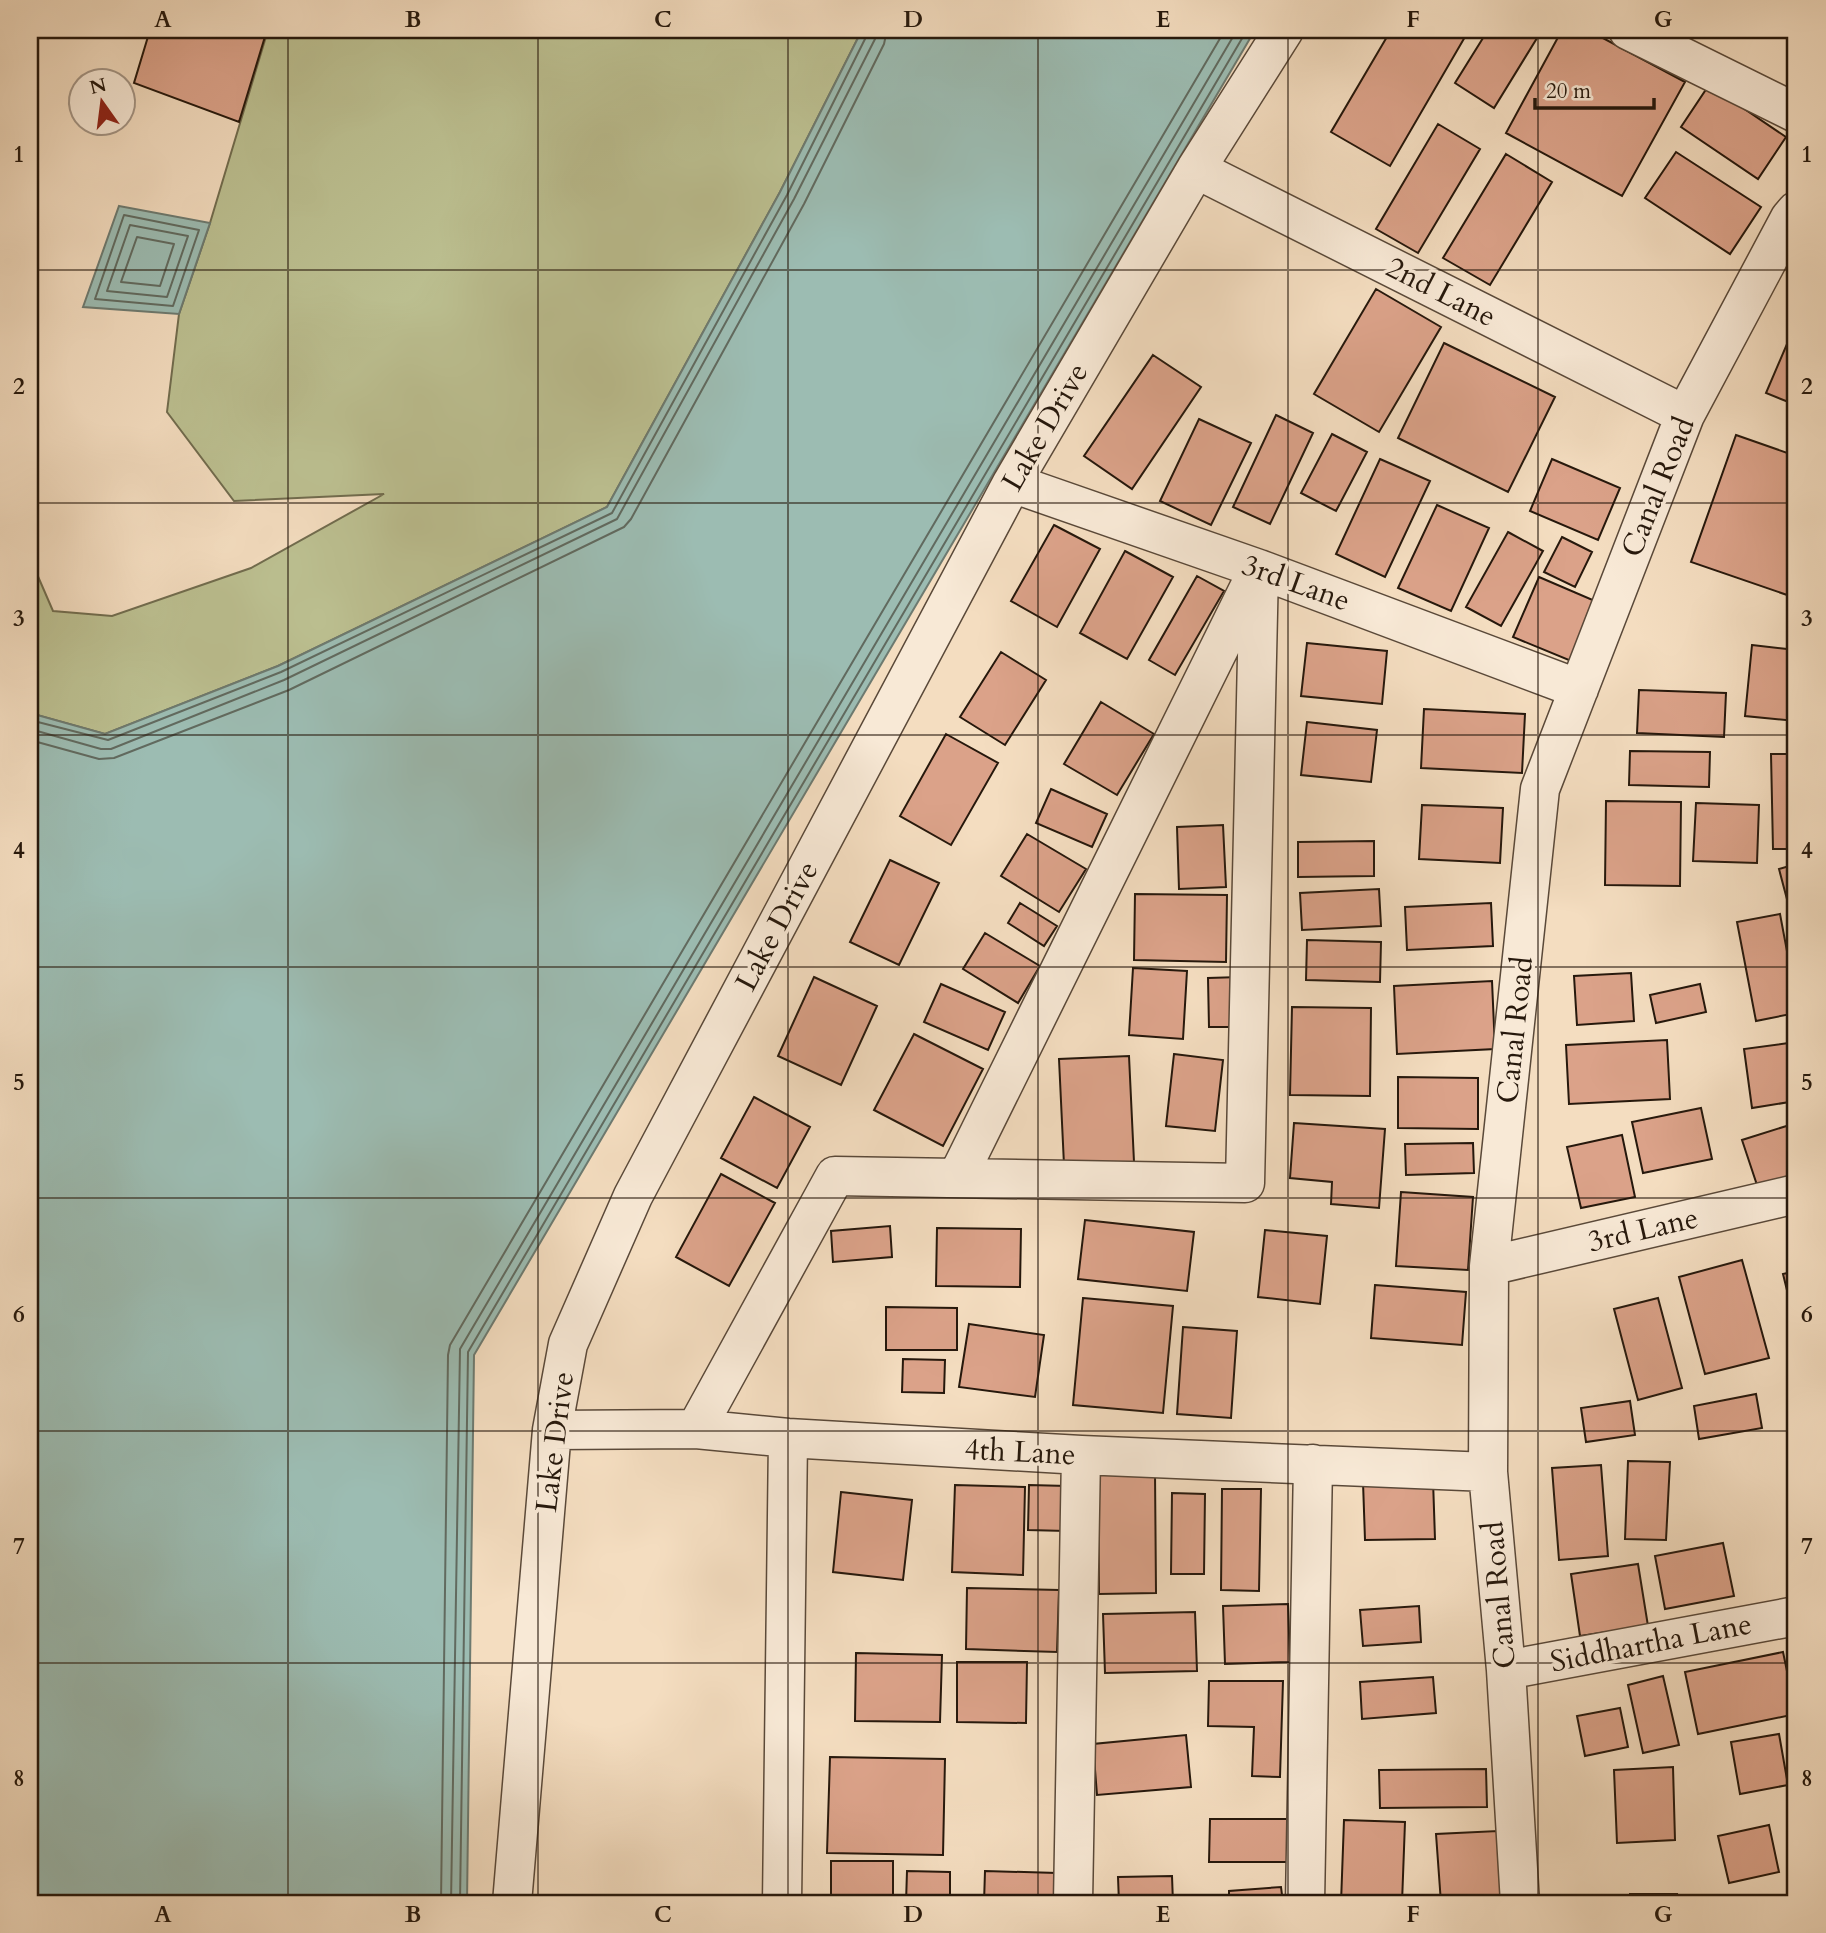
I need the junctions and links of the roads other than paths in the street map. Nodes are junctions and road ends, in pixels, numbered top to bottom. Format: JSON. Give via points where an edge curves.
{"nodes":[{"id":1,"x":1284,"y":30,"type":"edge"},
{"id":2,"x":1643,"y":33,"type":"edge"},
{"id":3,"x":1796,"y":113,"type":"edge"},
{"id":4,"x":1196,"y":169,"type":"junction"},
{"id":5,"x":1796,"y":211,"type":"edge"},
{"id":6,"x":1685,"y":415,"type":"junction"},
{"id":7,"x":1012,"y":483,"type":"junction"},
{"id":8,"x":1259,"y":569,"type":"junction"},
{"id":9,"x":1579,"y":689,"type":"junction"},
{"id":10,"x":957,"y":1178,"type":"junction"},
{"id":11,"x":1796,"y":1194,"type":"edge"},
{"id":12,"x":1489,"y":1266,"type":"junction"},
{"id":13,"x":696,"y":1429,"type":"junction"},
{"id":14,"x":552,"y":1430,"type":"junction"},
{"id":15,"x":789,"y":1438,"type":"junction"},
{"id":16,"x":1081,"y":1455,"type":"junction"},
{"id":17,"x":1312,"y":1464,"type":"junction"},
{"id":18,"x":1488,"y":1472,"type":"junction"},
{"id":19,"x":1796,"y":1616,"type":"edge"},
{"id":20,"x":1506,"y":1671,"type":"junction"},
{"id":21,"x":512,"y":1903,"type":"edge"},
{"id":22,"x":782,"y":1903,"type":"edge"},
{"id":23,"x":1073,"y":1903,"type":"edge"},
{"id":24,"x":1305,"y":1903,"type":"edge"},
{"id":25,"x":1520,"y":1903,"type":"edge"}],
"edges":[{"from":1,"to":4,"type":"street","name":"Lake Drive"},
{"from":2,"to":3,"type":"street"},
{"from":4,"to":6,"type":"street","name":"2nd Lane"},
{"from":4,"to":7,"type":"street","name":"Lake Drive"},
{"from":5,"to":6,"type":"street","name":"Canal Road"},
{"from":6,"to":9,"type":"street","name":"Canal Road"},
{"from":7,"to":8,"type":"street","name":"3rd Lane"},
{"from":7,"to":14,"type":"street","name":"Lake Drive","via":[[634,1196],[568,1344]]},
{"from":8,"to":9,"type":"street","name":"3rd Lane"},
{"from":8,"to":10,"type":"street"},
{"from":8,"to":10,"type":"street","via":[[1245,1183]]},
{"from":9,"to":12,"type":"street","name":"Canal Road","via":[[1540,789]]},
{"from":10,"to":13,"type":"street","via":[[835,1176]]},
{"from":11,"to":12,"type":"street","name":"3rd Lane"},
{"from":12,"to":18,"type":"street","name":"Canal Road"},
{"from":13,"to":14,"type":"street","name":"4th Lane"},
{"from":13,"to":15,"type":"street","name":"4th Lane"},
{"from":14,"to":21,"type":"street","name":"Lake Drive"},
{"from":15,"to":16,"type":"street","name":"4th Lane"},
{"from":15,"to":22,"type":"street"},
{"from":16,"to":17,"type":"street","name":"4th Lane"},
{"from":16,"to":23,"type":"street"},
{"from":17,"to":18,"type":"street","name":"4th Lane"},
{"from":17,"to":24,"type":"street"},
{"from":18,"to":20,"type":"street","name":"Canal Road"},
{"from":19,"to":20,"type":"street","name":"Siddhartha Lane"},
{"from":20,"to":25,"type":"street","name":"Canal Road"}]}
